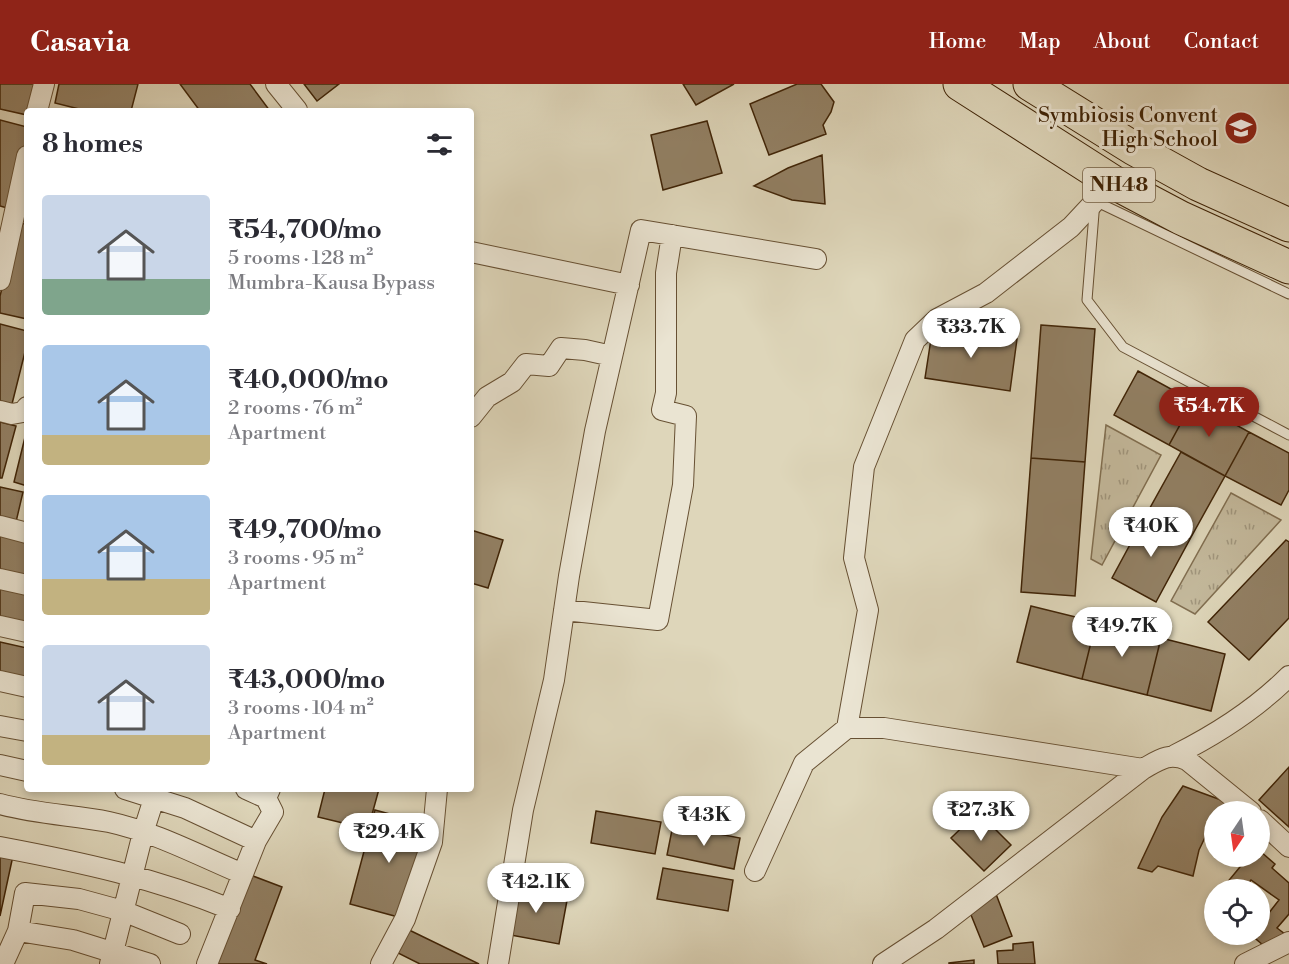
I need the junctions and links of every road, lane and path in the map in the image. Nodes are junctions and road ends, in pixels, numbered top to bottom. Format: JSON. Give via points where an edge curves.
{"nodes":[{"id":1,"x":44,"y":84,"type":"edge"},
{"id":2,"x":276,"y":84,"type":"edge"},
{"id":3,"x":960,"y":84,"type":"edge"},
{"id":4,"x":1030,"y":84,"type":"edge"},
{"id":5,"x":39,"y":108,"type":"edge"},
{"id":6,"x":295,"y":108,"type":"edge"},
{"id":7,"x":24,"y":170,"type":"edge"},
{"id":8,"x":1104,"y":191,"type":"junction"},
{"id":9,"x":1287,"y":220,"type":"edge"},
{"id":10,"x":13,"y":221,"type":"edge"},
{"id":11,"x":672,"y":235,"type":"junction"},
{"id":12,"x":474,"y":253,"type":"edge"},
{"id":13,"x":816,"y":259,"type":"dead end"},
{"id":14,"x":1289,"y":267,"type":"edge"},
{"id":15,"x":0,"y":280,"type":"edge"},
{"id":16,"x":629,"y":285,"type":"junction"},
{"id":17,"x":1289,"y":294,"type":"edge"},
{"id":18,"x":612,"y":356,"type":"junction"},
{"id":19,"x":0,"y":411,"type":"edge"},
{"id":20,"x":24,"y":411,"type":"edge"},
{"id":21,"x":474,"y":413,"type":"edge"},
{"id":22,"x":1289,"y":435,"type":"edge"},
{"id":23,"x":0,"y":526,"type":"edge"},
{"id":24,"x":24,"y":531,"type":"edge"},
{"id":25,"x":0,"y":579,"type":"edge"},
{"id":26,"x":24,"y":584,"type":"edge"},
{"id":27,"x":564,"y":610,"type":"junction"},
{"id":28,"x":0,"y":626,"type":"edge"},
{"id":29,"x":24,"y":631,"type":"edge"},
{"id":30,"x":1289,"y":676,"type":"edge"},
{"id":31,"x":0,"y":681,"type":"edge"},
{"id":32,"x":24,"y":686,"type":"edge"},
{"id":33,"x":0,"y":726,"type":"edge"},
{"id":34,"x":847,"y":729,"type":"junction"},
{"id":35,"x":24,"y":730,"type":"edge"},
{"id":36,"x":1170,"y":756,"type":"junction"},
{"id":37,"x":0,"y":765,"type":"edge"},
{"id":38,"x":1143,"y":769,"type":"junction"},
{"id":39,"x":24,"y":770,"type":"edge"},
{"id":40,"x":437,"y":792,"type":"edge"},
{"id":41,"x":155,"y":794,"type":"edge"},
{"id":42,"x":268,"y":794,"type":"edge"},
{"id":43,"x":1238,"y":801,"type":"edge"},
{"id":44,"x":0,"y":804,"type":"edge"},
{"id":45,"x":1270,"y":829,"type":"edge"},
{"id":46,"x":143,"y":833,"type":"junction"},
{"id":47,"x":256,"y":841,"type":"junction"},
{"id":48,"x":0,"y":847,"type":"edge"},
{"id":49,"x":1289,"y":847,"type":"edge"},
{"id":50,"x":755,"y":871,"type":"dead end"},
{"id":51,"x":243,"y":874,"type":"junction"},
{"id":52,"x":132,"y":876,"type":"junction"},
{"id":53,"x":230,"y":909,"type":"junction"},
{"id":54,"x":123,"y":911,"type":"junction"},
{"id":55,"x":18,"y":931,"type":"junction"},
{"id":56,"x":180,"y":934,"type":"dead end"},
{"id":57,"x":1289,"y":942,"type":"edge"},
{"id":58,"x":111,"y":958,"type":"edge"},
{"id":59,"x":3,"y":964,"type":"edge"},
{"id":60,"x":150,"y":964,"type":"edge"},
{"id":61,"x":207,"y":964,"type":"edge"},
{"id":62,"x":381,"y":964,"type":"edge"},
{"id":63,"x":498,"y":964,"type":"edge"},
{"id":64,"x":883,"y":964,"type":"edge"},
{"id":65,"x":1245,"y":964,"type":"edge"}],
"edges":[{"from":1,"to":5,"type":"street"},
{"from":2,"to":6,"type":"street"},
{"from":3,"to":8,"type":"highway","number":"NH48"},
{"from":4,"to":9,"type":"highway","number":"NH48","via":[[1198,184]]},
{"from":7,"to":10,"type":"street"},
{"from":8,"to":14,"type":"highway","number":"NH48","via":[[1181,218]]},
{"from":8,"to":17,"type":"lane"},
{"from":8,"to":22,"type":"lane","via":[[1087,300],[1123,347]]},
{"from":8,"to":34,"type":"street","via":[[1071,227],[995,286],[937,319],[915,340],[864,467],[854,558],[868,610]]},
{"from":10,"to":15,"type":"street"},
{"from":11,"to":13,"type":"street"},
{"from":11,"to":16,"type":"street","via":[[641,230]]},
{"from":11,"to":27,"type":"street","via":[[666,273],[666,393],[662,410],[686,416],[683,485],[658,620]]},
{"from":12,"to":16,"type":"street"},
{"from":16,"to":18,"type":"street"},
{"from":18,"to":21,"type":"street","via":[[561,348],[549,366],[526,364],[512,382],[487,397]]},
{"from":18,"to":27,"type":"street"},
{"from":19,"to":20,"type":"street","via":[[12,414]]},
{"from":23,"to":24,"type":"street"},
{"from":25,"to":26,"type":"street"},
{"from":27,"to":63,"type":"street","via":[[554,680],[523,810]]},
{"from":28,"to":29,"type":"street"},
{"from":30,"to":36,"type":"street","via":[[1200,742]]},
{"from":31,"to":32,"type":"street"},
{"from":33,"to":35,"type":"street"},
{"from":34,"to":38,"type":"street","via":[[884,728]]},
{"from":34,"to":50,"type":"street","via":[[804,763]]},
{"from":36,"to":38,"type":"street"},
{"from":36,"to":43,"type":"street","via":[[1211,777]]},
{"from":37,"to":39,"type":"street"},
{"from":38,"to":64,"type":"street","via":[[936,929]]},
{"from":40,"to":62,"type":"street","via":[[432,842],[405,918]]},
{"from":41,"to":46,"type":"street"},
{"from":41,"to":47,"type":"street"},
{"from":42,"to":47,"type":"street","via":[[273,812]]},
{"from":44,"to":46,"type":"street","via":[[30,812],[110,822]]},
{"from":45,"to":49,"type":"street"},
{"from":46,"to":51,"type":"street"},
{"from":46,"to":52,"type":"street"},
{"from":47,"to":51,"type":"street"},
{"from":48,"to":52,"type":"street"},
{"from":51,"to":53,"type":"street"},
{"from":52,"to":53,"type":"street","via":[[180,888]]},
{"from":52,"to":54,"type":"street"},
{"from":53,"to":61,"type":"street"},
{"from":54,"to":55,"type":"street","via":[[79,899],[25,893]]},
{"from":54,"to":56,"type":"street"},
{"from":54,"to":58,"type":"street"},
{"from":55,"to":58,"type":"street","via":[[73,940]]},
{"from":55,"to":59,"type":"street"},
{"from":57,"to":65,"type":"street"},
{"from":58,"to":60,"type":"street"}]}
